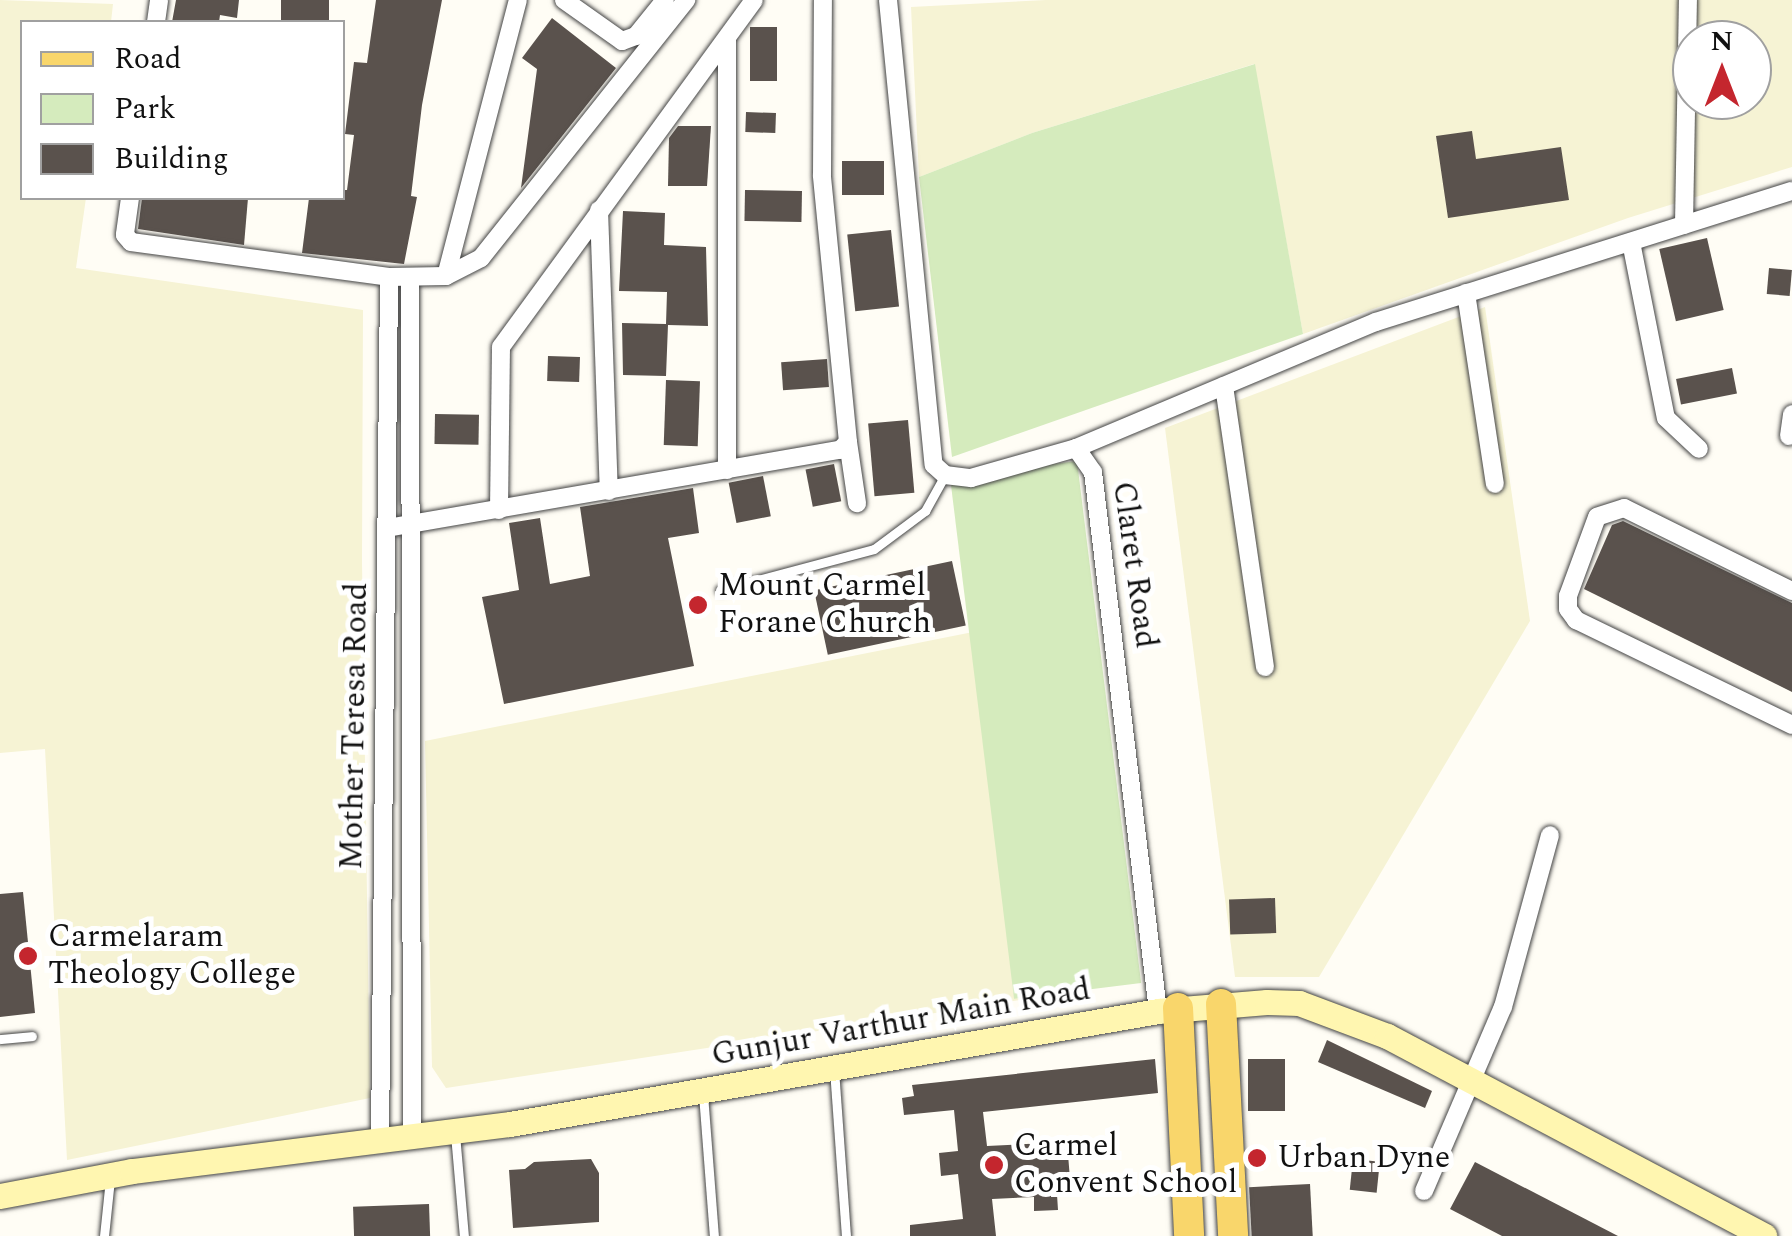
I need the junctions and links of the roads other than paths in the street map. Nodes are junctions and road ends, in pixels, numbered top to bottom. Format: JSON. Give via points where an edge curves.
{"nodes":[{"id":1,"x":518,"y":0,"type":"edge"},
{"id":2,"x":564,"y":0,"type":"edge"},
{"id":3,"x":665,"y":0,"type":"edge"},
{"id":4,"x":686,"y":0,"type":"edge"},
{"id":5,"x":754,"y":0,"type":"edge"},
{"id":6,"x":823,"y":0,"type":"edge"},
{"id":7,"x":888,"y":0,"type":"edge"},
{"id":8,"x":1688,"y":0,"type":"edge"},
{"id":9,"x":727,"y":39,"type":"junction"},
{"id":10,"x":1792,"y":191,"type":"edge"},
{"id":11,"x":130,"y":200,"type":"edge"},
{"id":12,"x":599,"y":210,"type":"junction"},
{"id":13,"x":1684,"y":225,"type":"junction"},
{"id":14,"x":1631,"y":242,"type":"junction"},
{"id":15,"x":389,"y":276,"type":"junction"},
{"id":16,"x":446,"y":276,"type":"junction"},
{"id":17,"x":410,"y":277,"type":"junction"},
{"id":18,"x":1466,"y":293,"type":"junction"},
{"id":19,"x":1224,"y":386,"type":"junction"},
{"id":20,"x":1792,"y":414,"type":"edge"},
{"id":21,"x":1789,"y":436,"type":"dead end"},
{"id":22,"x":848,"y":442,"type":"junction"},
{"id":23,"x":1076,"y":448,"type":"junction"},
{"id":24,"x":1699,"y":449,"type":"dead end"},
{"id":25,"x":727,"y":470,"type":"junction"},
{"id":26,"x":944,"y":475,"type":"junction"},
{"id":27,"x":1495,"y":484,"type":"dead end"},
{"id":28,"x":609,"y":491,"type":"junction"},
{"id":29,"x":857,"y":503,"type":"dead end"},
{"id":30,"x":499,"y":510,"type":"junction"},
{"id":31,"x":414,"y":524,"type":"junction"},
{"id":32,"x":387,"y":528,"type":"junction"},
{"id":33,"x":720,"y":590,"type":"dead end"},
{"id":34,"x":1792,"y":591,"type":"edge"},
{"id":35,"x":1265,"y":667,"type":"dead end"},
{"id":36,"x":1792,"y":726,"type":"edge"},
{"id":37,"x":1550,"y":835,"type":"dead end"},
{"id":38,"x":1221,"y":1004,"type":"junction"},
{"id":39,"x":1168,"y":1009,"type":"junction"},
{"id":40,"x":32,"y":1036,"type":"dead end"},
{"id":41,"x":0,"y":1038,"type":"edge"},
{"id":42,"x":834,"y":1069,"type":"junction"},
{"id":43,"x":1471,"y":1082,"type":"junction"},
{"id":44,"x":703,"y":1091,"type":"junction"},
{"id":45,"x":454,"y":1130,"type":"junction"},
{"id":46,"x":412,"y":1136,"type":"junction"},
{"id":47,"x":380,"y":1140,"type":"junction"},
{"id":48,"x":111,"y":1176,"type":"junction"},
{"id":49,"x":1424,"y":1192,"type":"dead end"},
{"id":50,"x":0,"y":1196,"type":"edge"},
{"id":51,"x":104,"y":1236,"type":"edge"},
{"id":52,"x":464,"y":1236,"type":"edge"},
{"id":53,"x":714,"y":1236,"type":"edge"},
{"id":54,"x":846,"y":1236,"type":"edge"},
{"id":55,"x":1188,"y":1236,"type":"edge"},
{"id":56,"x":1232,"y":1236,"type":"edge"},
{"id":57,"x":1764,"y":1236,"type":"edge"}],
"edges":[{"from":1,"to":16,"type":"street"},
{"from":2,"to":3,"type":"street","via":[[622,41],[636,36]]},
{"from":4,"to":16,"type":"street","via":[[481,258]]},
{"from":5,"to":9,"type":"street"},
{"from":6,"to":22,"type":"street","via":[[822,175]]},
{"from":7,"to":26,"type":"street","via":[[933,460]]},
{"from":8,"to":13,"type":"street"},
{"from":9,"to":12,"type":"street"},
{"from":9,"to":25,"type":"street"},
{"from":10,"to":13,"type":"street"},
{"from":11,"to":15,"type":"street","via":[[125,235],[131,242]]},
{"from":12,"to":28,"type":"street"},
{"from":12,"to":30,"type":"street","via":[[501,347]]},
{"from":13,"to":14,"type":"street"},
{"from":14,"to":18,"type":"street"},
{"from":14,"to":24,"type":"street","via":[[1666,418]]},
{"from":15,"to":17,"type":"street"},
{"from":15,"to":32,"type":"street","name":"Mother Teresa Road"},
{"from":16,"to":17,"type":"street"},
{"from":17,"to":31,"type":"street","name":"Mother Teresa Road"},
{"from":18,"to":19,"type":"street","via":[[1376,322]]},
{"from":18,"to":27,"type":"street"},
{"from":19,"to":23,"type":"street"},
{"from":19,"to":35,"type":"street"},
{"from":20,"to":21,"type":"street"},
{"from":22,"to":25,"type":"street","via":[[840,450]]},
{"from":22,"to":29,"type":"street"},
{"from":23,"to":26,"type":"street","name":"Claret Road","via":[[979,476]]},
{"from":23,"to":39,"type":"street","name":"Claret Road","via":[[1092,472],[1098,508]]},
{"from":25,"to":28,"type":"street"},
{"from":26,"to":33,"type":"lane","via":[[925,510],[874,549]]},
{"from":28,"to":30,"type":"street"},
{"from":30,"to":31,"type":"street"},
{"from":31,"to":32,"type":"street"},
{"from":31,"to":46,"type":"street","name":"Mother Teresa Road"},
{"from":32,"to":47,"type":"street","name":"Mother Teresa Road"},
{"from":34,"to":36,"type":"street","via":[[1624,508],[1598,518],[1568,609],[1576,620]]},
{"from":37,"to":43,"type":"street","via":[[1503,1007]]},
{"from":38,"to":39,"type":"main road","name":"Gunjur Varthur Main Road"},
{"from":38,"to":43,"type":"main road","name":"Gunjur Varthur Main Road","via":[[1299,1003],[1345,1018]]},
{"from":38,"to":56,"type":"main road"},
{"from":39,"to":42,"type":"main road","name":"Gunjur Varthur Main Road"},
{"from":39,"to":55,"type":"main road"},
{"from":40,"to":41,"type":"lane"},
{"from":42,"to":44,"type":"main road","name":"Gunjur Varthur Main Road"},
{"from":42,"to":54,"type":"lane"},
{"from":43,"to":49,"type":"street"},
{"from":43,"to":57,"type":"main road","name":"Gunjur Varthur Main Road"},
{"from":44,"to":45,"type":"main road","name":"Gunjur Varthur Main Road"},
{"from":44,"to":53,"type":"lane"},
{"from":45,"to":46,"type":"main road","name":"Gunjur Varthur Main Road"},
{"from":45,"to":52,"type":"lane"},
{"from":46,"to":47,"type":"main road","name":"Gunjur Varthur Main Road"},
{"from":47,"to":48,"type":"main road","name":"Gunjur Varthur Main Road"},
{"from":48,"to":50,"type":"main road","name":"Gunjur Varthur Main Road"},
{"from":48,"to":51,"type":"lane"}]}
